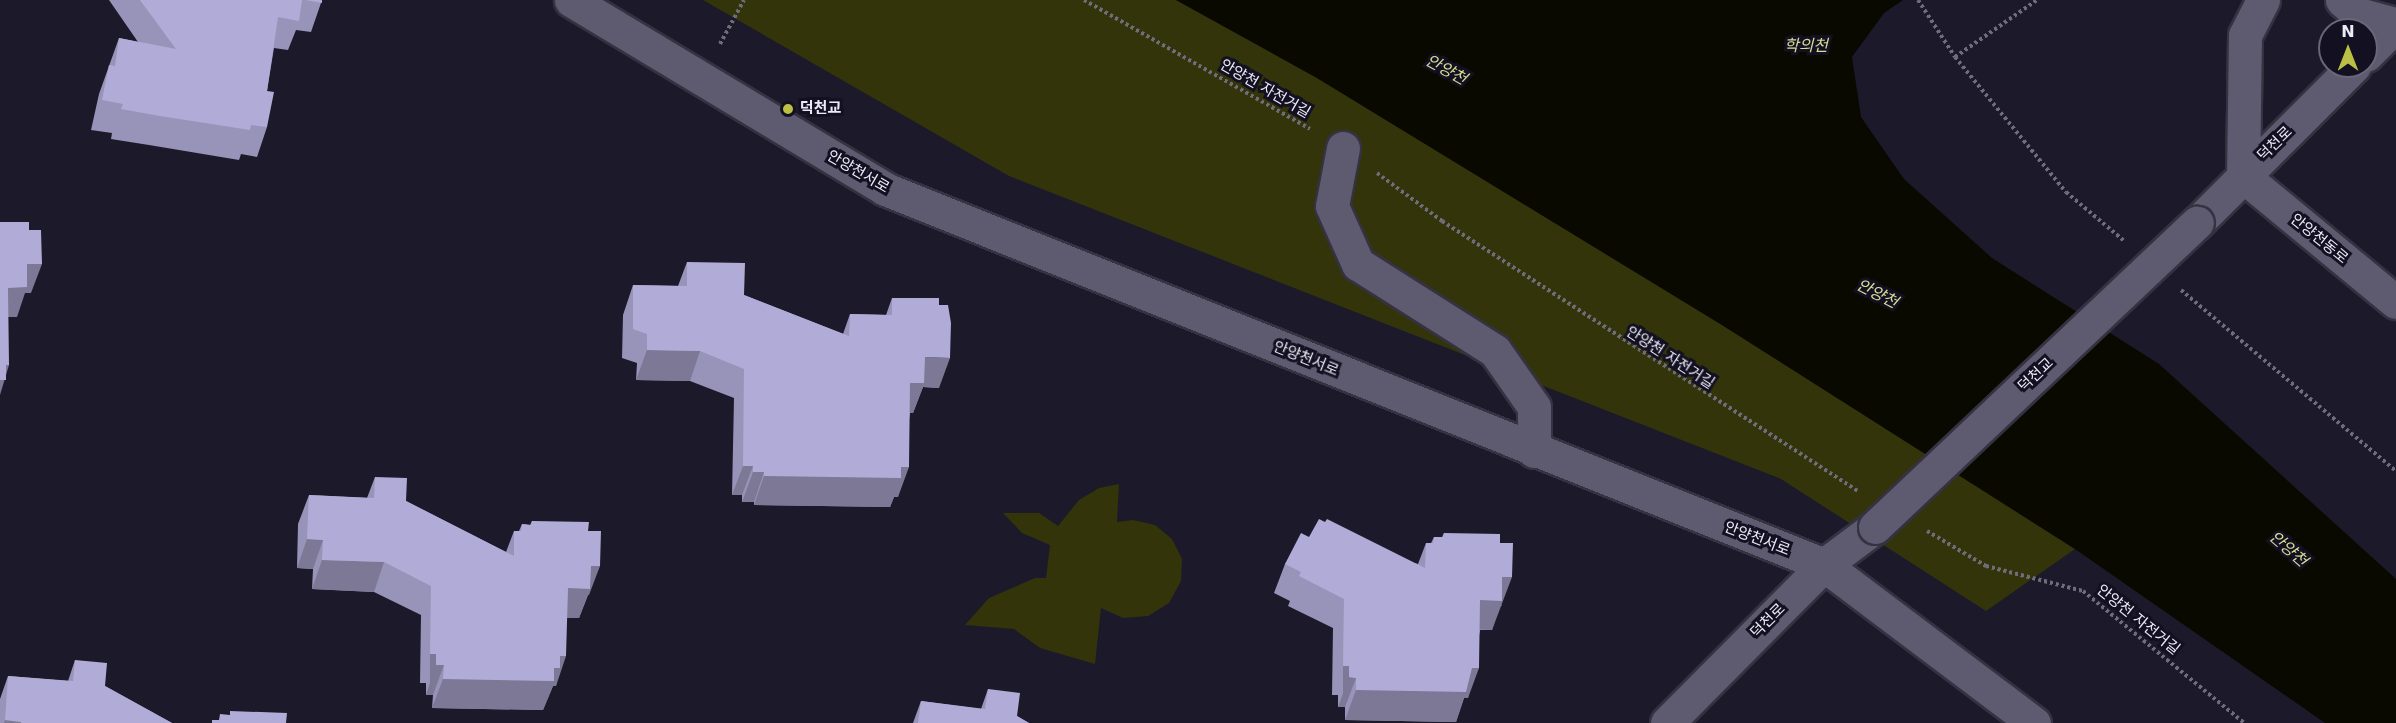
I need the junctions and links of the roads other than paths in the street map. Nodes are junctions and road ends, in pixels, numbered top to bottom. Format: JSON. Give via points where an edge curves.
{"nodes":[{"id":1,"x":571,"y":0,"type":"edge"},
{"id":2,"x":2263,"y":0,"type":"edge"},
{"id":3,"x":2342,"y":0,"type":"edge"},
{"id":4,"x":2396,"y":24,"type":"edge"},
{"id":5,"x":2378,"y":43,"type":"edge"},
{"id":6,"x":2342,"y":78,"type":"edge"},
{"id":7,"x":1343,"y":148,"type":"road end"},
{"id":8,"x":2242,"y":176,"type":"junction"},
{"id":9,"x":2197,"y":223,"type":"joint"},
{"id":10,"x":2396,"y":302,"type":"edge"},
{"id":11,"x":1534,"y":451,"type":"junction"},
{"id":12,"x":1875,"y":526,"type":"joint"},
{"id":13,"x":1824,"y":565,"type":"junction"},
{"id":14,"x":1667,"y":723,"type":"edge"},
{"id":15,"x":2034,"y":723,"type":"edge"}],
"edges":[{"from":1,"to":11,"type":"street","name":"안양천서로","via":[[885,189]]},
{"from":2,"to":8,"type":"street","via":[[2245,35]]},
{"from":3,"to":4,"type":"street","via":[[2358,14]]},
{"from":4,"to":5,"type":"street"},
{"from":6,"to":8,"type":"street","name":"덕천로"},
{"from":7,"to":11,"type":"street","via":[[1332,206],[1358,264],[1495,351],[1534,407]]},
{"from":8,"to":9,"type":"street","name":"덕천로"},
{"from":8,"to":10,"type":"street","name":"안양천동로"},
{"from":9,"to":12,"type":"street","name":"덕천교","bridge":true},
{"from":11,"to":13,"type":"street","name":"안양천서로"},
{"from":12,"to":13,"type":"street","name":"덕천로"},
{"from":13,"to":14,"type":"street","name":"덕천로"},
{"from":13,"to":15,"type":"street","name":"안양천서로"}]}
